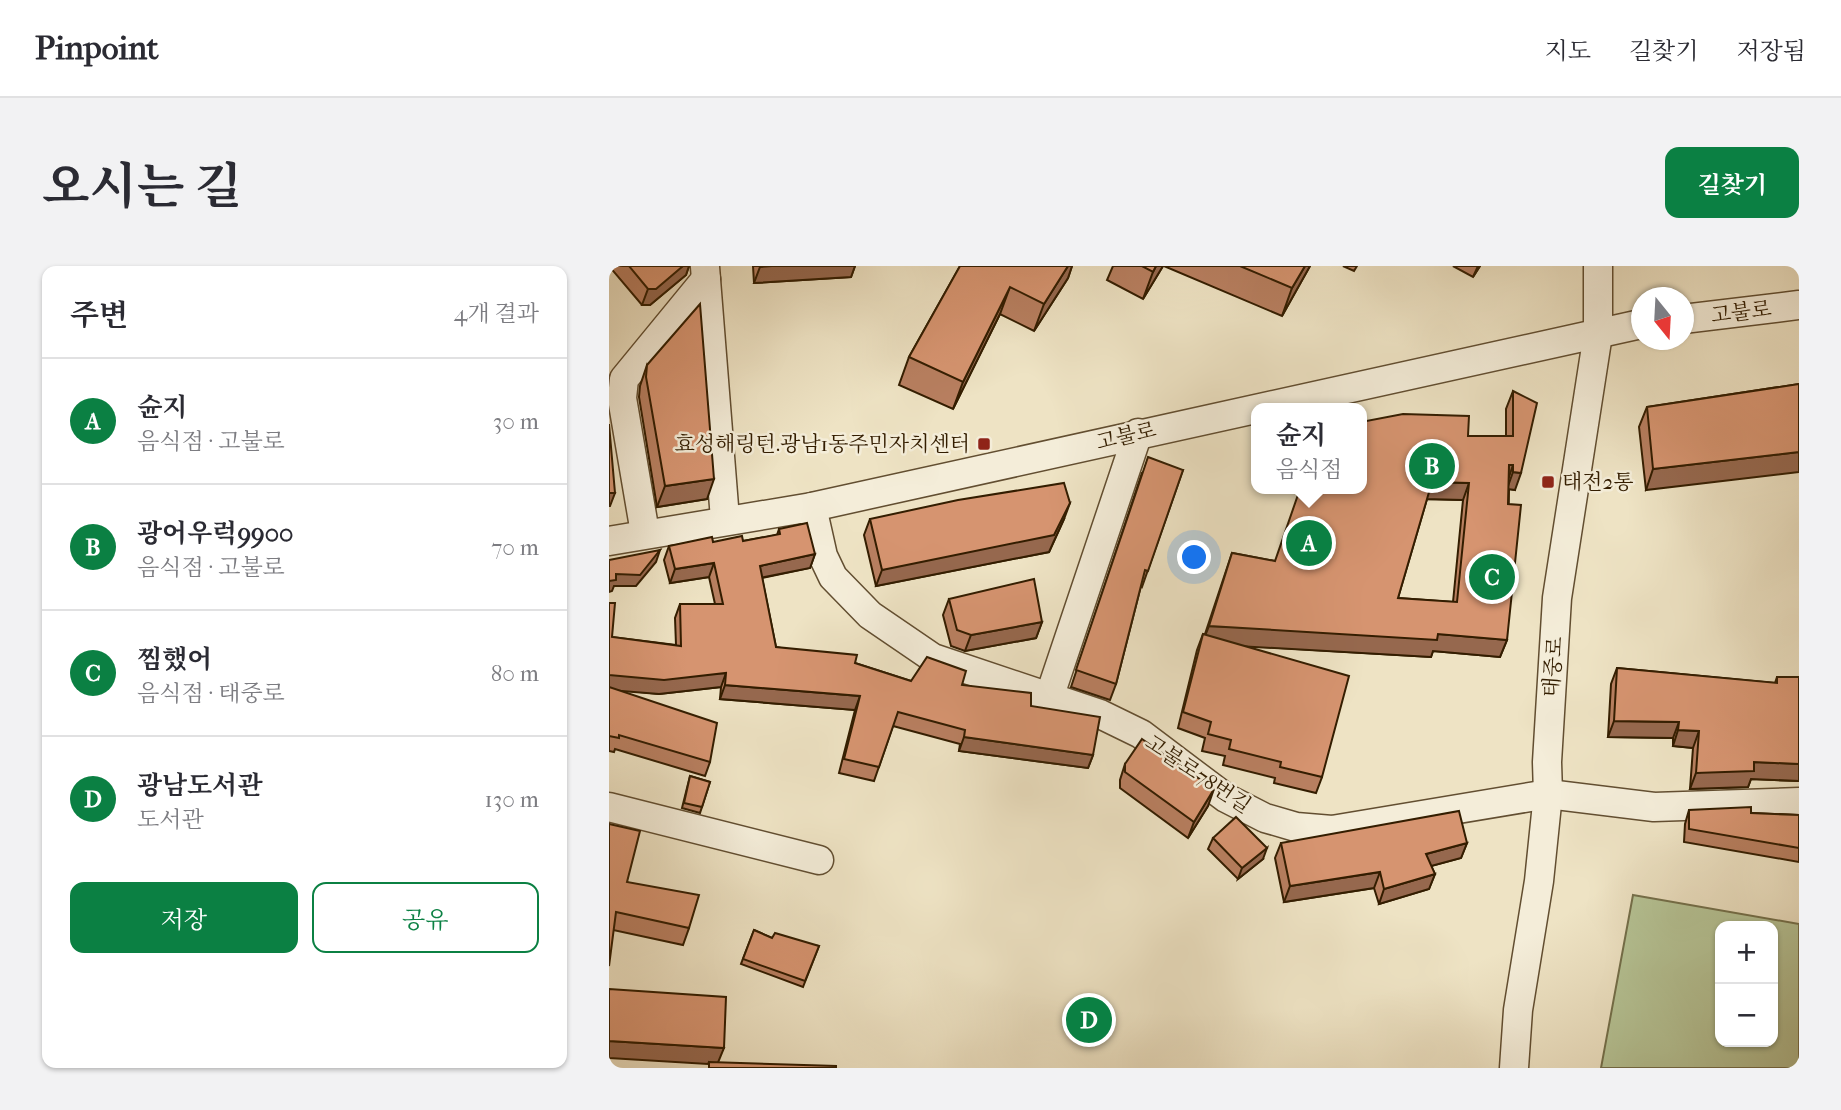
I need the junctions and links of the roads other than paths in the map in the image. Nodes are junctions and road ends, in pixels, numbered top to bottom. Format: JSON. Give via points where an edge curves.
{"nodes":[{"id":1,"x":1598,"y":266,"type":"edge"},
{"id":2,"x":706,"y":272,"type":"edge"},
{"id":3,"x":1799,"y":305,"type":"edge"},
{"id":4,"x":1694,"y":317,"type":"edge"},
{"id":5,"x":1631,"y":326,"type":"edge"},
{"id":6,"x":1598,"y":334,"type":"junction"},
{"id":7,"x":623,"y":358,"type":"edge"},
{"id":8,"x":1277,"y":403,"type":"edge"},
{"id":9,"x":1251,"y":409,"type":"edge"},
{"id":10,"x":1138,"y":433,"type":"junction"},
{"id":11,"x":812,"y":507,"type":"junction"},
{"id":12,"x":725,"y":519,"type":"junction"},
{"id":13,"x":645,"y":533,"type":"junction"},
{"id":14,"x":609,"y":541,"type":"edge"},
{"id":15,"x":1051,"y":695,"type":"junction"},
{"id":16,"x":1549,"y":794,"type":"junction"},
{"id":17,"x":1799,"y":802,"type":"edge"},
{"id":18,"x":609,"y":807,"type":"edge"},
{"id":19,"x":819,"y":860,"type":"dead end"},
{"id":20,"x":1514,"y":1068,"type":"edge"}],
"edges":[{"from":1,"to":6,"type":"street","name":"태중로"},
{"from":2,"to":7,"type":"street"},
{"from":2,"to":12,"type":"street"},
{"from":3,"to":4,"type":"street","name":"고불로"},
{"from":5,"to":6,"type":"street","name":"고불로"},
{"from":6,"to":8,"type":"street","name":"고불로"},
{"from":6,"to":16,"type":"street","name":"태중로","via":[[1557,598]]},
{"from":7,"to":13,"type":"street","via":[[622,398]]},
{"from":9,"to":10,"type":"street","name":"고불로"},
{"from":10,"to":11,"type":"street","name":"고불로"},
{"from":10,"to":15,"type":"street"},
{"from":11,"to":12,"type":"street","name":"고불로"},
{"from":11,"to":15,"type":"street","name":"고불로78번길","via":[[823,556],[833,577],[870,615],[933,658]]},
{"from":12,"to":13,"type":"street","name":"고불로"},
{"from":13,"to":14,"type":"street","name":"고불로"},
{"from":15,"to":16,"type":"street","name":"고불로78번길","via":[[1141,734],[1226,798],[1265,818],[1296,827],[1332,830]]},
{"from":16,"to":17,"type":"street","name":"고불로78번길","via":[[1654,807]]},
{"from":16,"to":20,"type":"street","name":"태중로"},
{"from":18,"to":19,"type":"street"}]}
